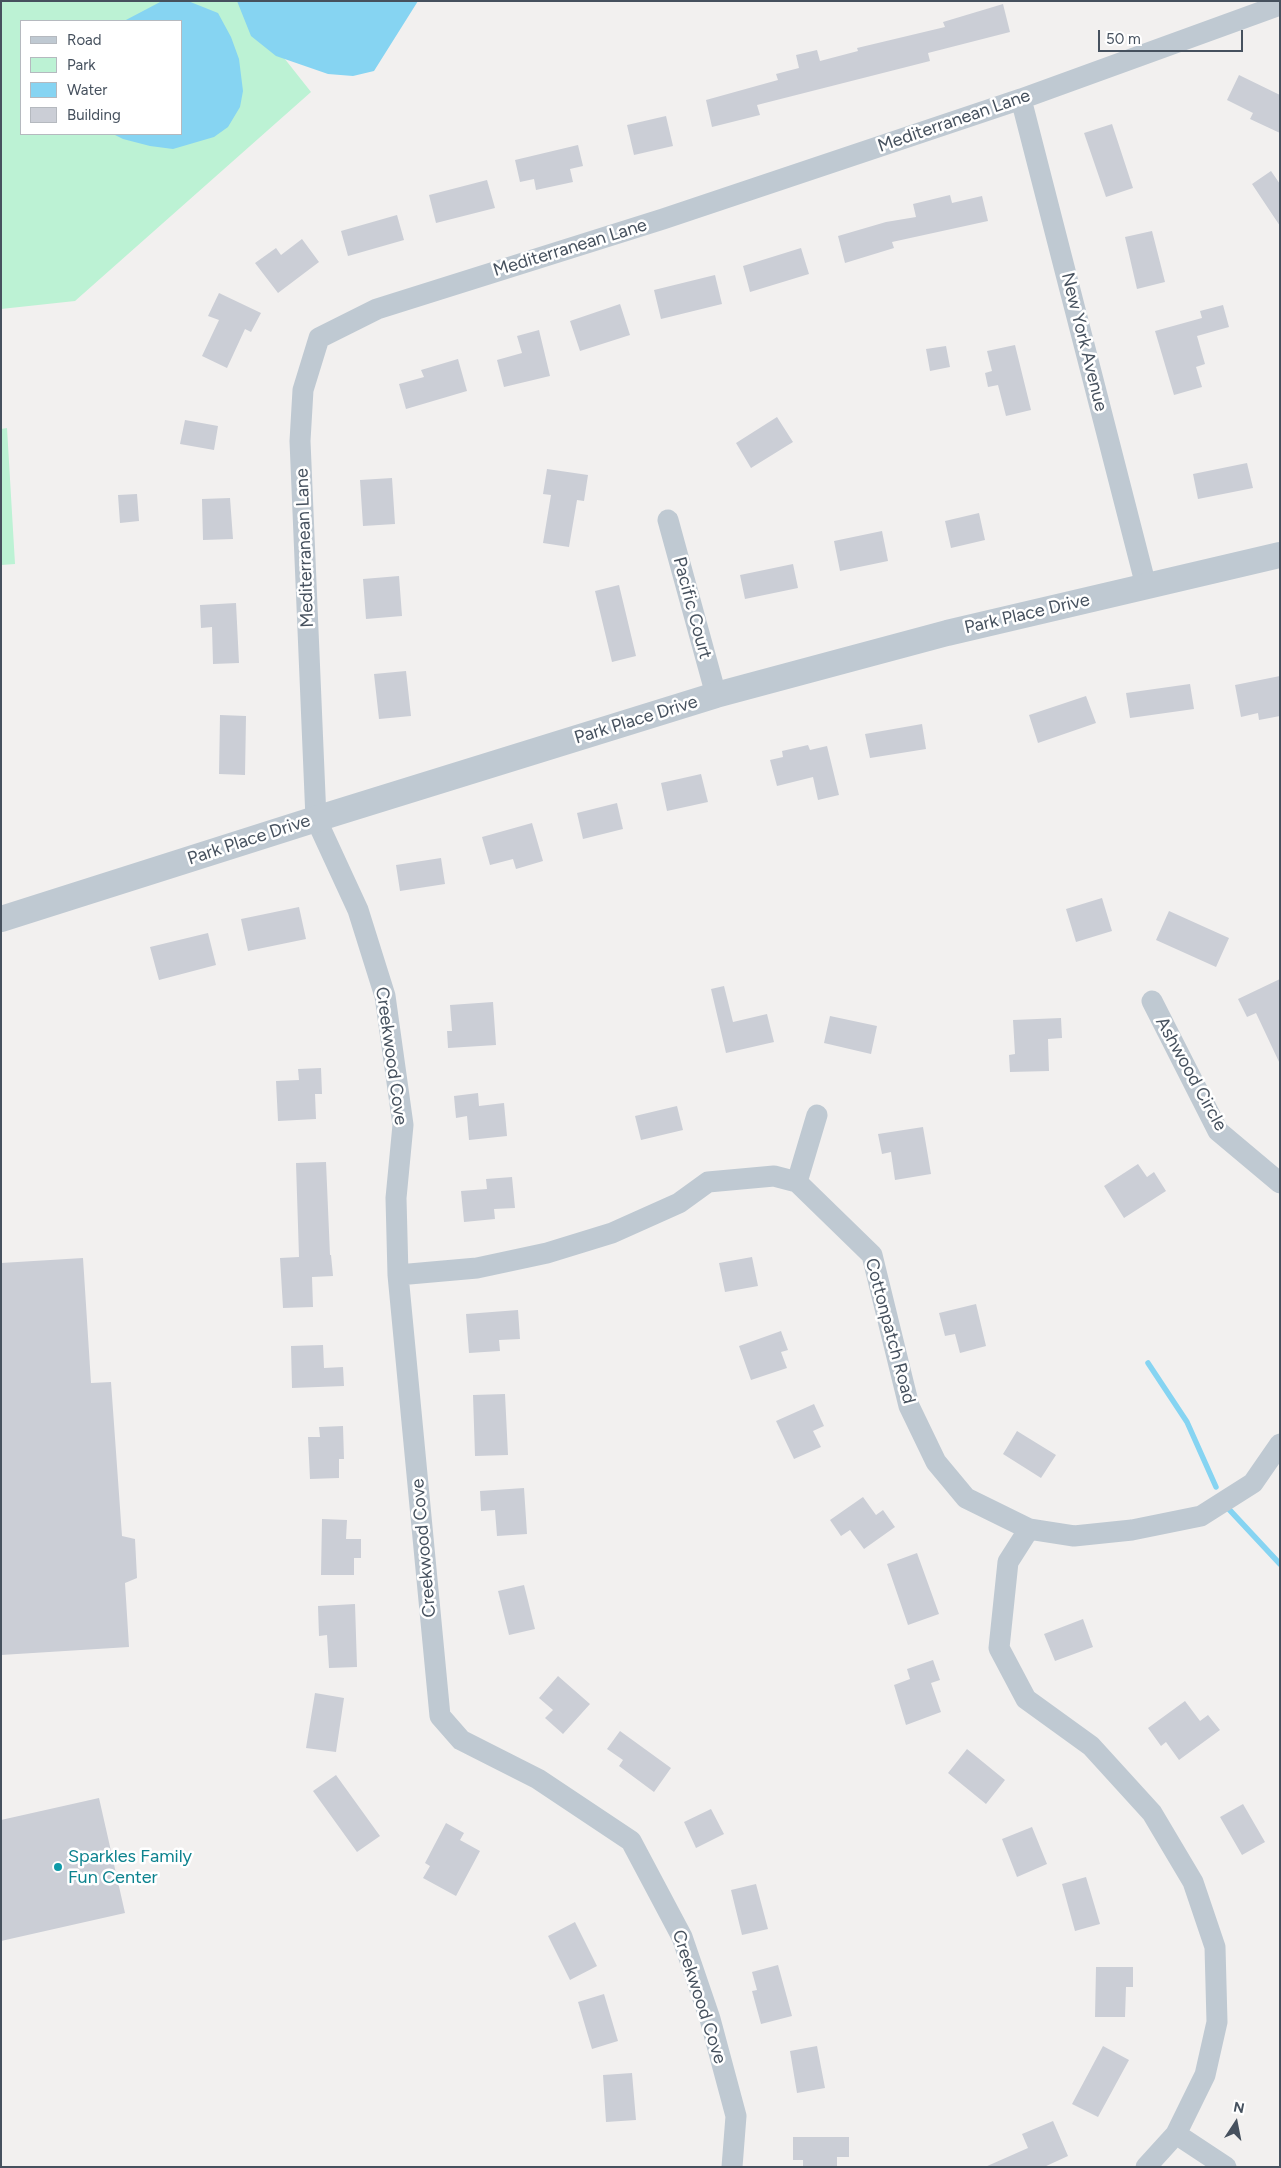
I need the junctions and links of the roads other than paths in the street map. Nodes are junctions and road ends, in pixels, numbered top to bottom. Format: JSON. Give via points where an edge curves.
{"nodes":[{"id":1,"x":1280,"y":6,"type":"edge"},
{"id":2,"x":1021,"y":99,"type":"junction"},
{"id":3,"x":668,"y":520,"type":"dead end"},
{"id":4,"x":1280,"y":555,"type":"edge"},
{"id":5,"x":1146,"y":586,"type":"junction"},
{"id":6,"x":716,"y":695,"type":"junction"},
{"id":7,"x":316,"y":819,"type":"junction"},
{"id":8,"x":1,"y":919,"type":"edge"},
{"id":9,"x":1152,"y":1001,"type":"dead end"},
{"id":10,"x":817,"y":1115,"type":"dead end"},
{"id":11,"x":798,"y":1182,"type":"junction"},
{"id":12,"x":1280,"y":1183,"type":"edge"},
{"id":13,"x":398,"y":1275,"type":"junction"},
{"id":14,"x":1280,"y":1444,"type":"edge"},
{"id":15,"x":1029,"y":1529,"type":"junction"},
{"id":16,"x":1176,"y":2134,"type":"junction"},
{"id":17,"x":732,"y":2167,"type":"edge"},
{"id":18,"x":1146,"y":2167,"type":"edge"},
{"id":19,"x":1226,"y":2167,"type":"edge"}],
"edges":[{"from":1,"to":2,"type":"street","name":"Mediterranean Lane"},
{"from":2,"to":5,"type":"street","name":"New York Avenue"},
{"from":2,"to":7,"type":"street","name":"Mediterranean Lane","via":[[663,219],[377,309],[319,338],[303,390],[300,440]]},
{"from":3,"to":6,"type":"street","name":"Pacific Court"},
{"from":4,"to":5,"type":"street","name":"Park Place Drive"},
{"from":5,"to":6,"type":"street","name":"Park Place Drive","via":[[947,633]]},
{"from":6,"to":7,"type":"street","name":"Park Place Drive"},
{"from":7,"to":8,"type":"street","name":"Park Place Drive"},
{"from":7,"to":13,"type":"street","name":"Creekwood Cove","via":[[358,910],[385,996],[403,1125],[396,1198]]},
{"from":9,"to":12,"type":"street","name":"Ashwood Circle","via":[[1218,1131]]},
{"from":10,"to":11,"type":"street"},
{"from":11,"to":13,"type":"street","via":[[774,1176],[708,1182],[679,1202],[612,1233],[547,1253],[477,1268]]},
{"from":11,"to":15,"type":"street","name":"Cottonpatch Road","via":[[872,1255],[909,1406],[936,1462],[966,1498]]},
{"from":13,"to":17,"type":"street","name":"Creekwood Cove","via":[[440,1716],[462,1740],[538,1779],[631,1841],[682,1937],[710,2019],[736,2116]]},
{"from":14,"to":15,"type":"street","name":"Cottonpatch Road","via":[[1253,1483],[1201,1516],[1132,1530],[1074,1536]]},
{"from":15,"to":16,"type":"street","via":[[1008,1562],[999,1648],[1026,1699],[1091,1746],[1152,1813],[1193,1882],[1215,1947],[1217,2022],[1205,2075]]},
{"from":16,"to":18,"type":"street"},
{"from":16,"to":19,"type":"street"}]}
